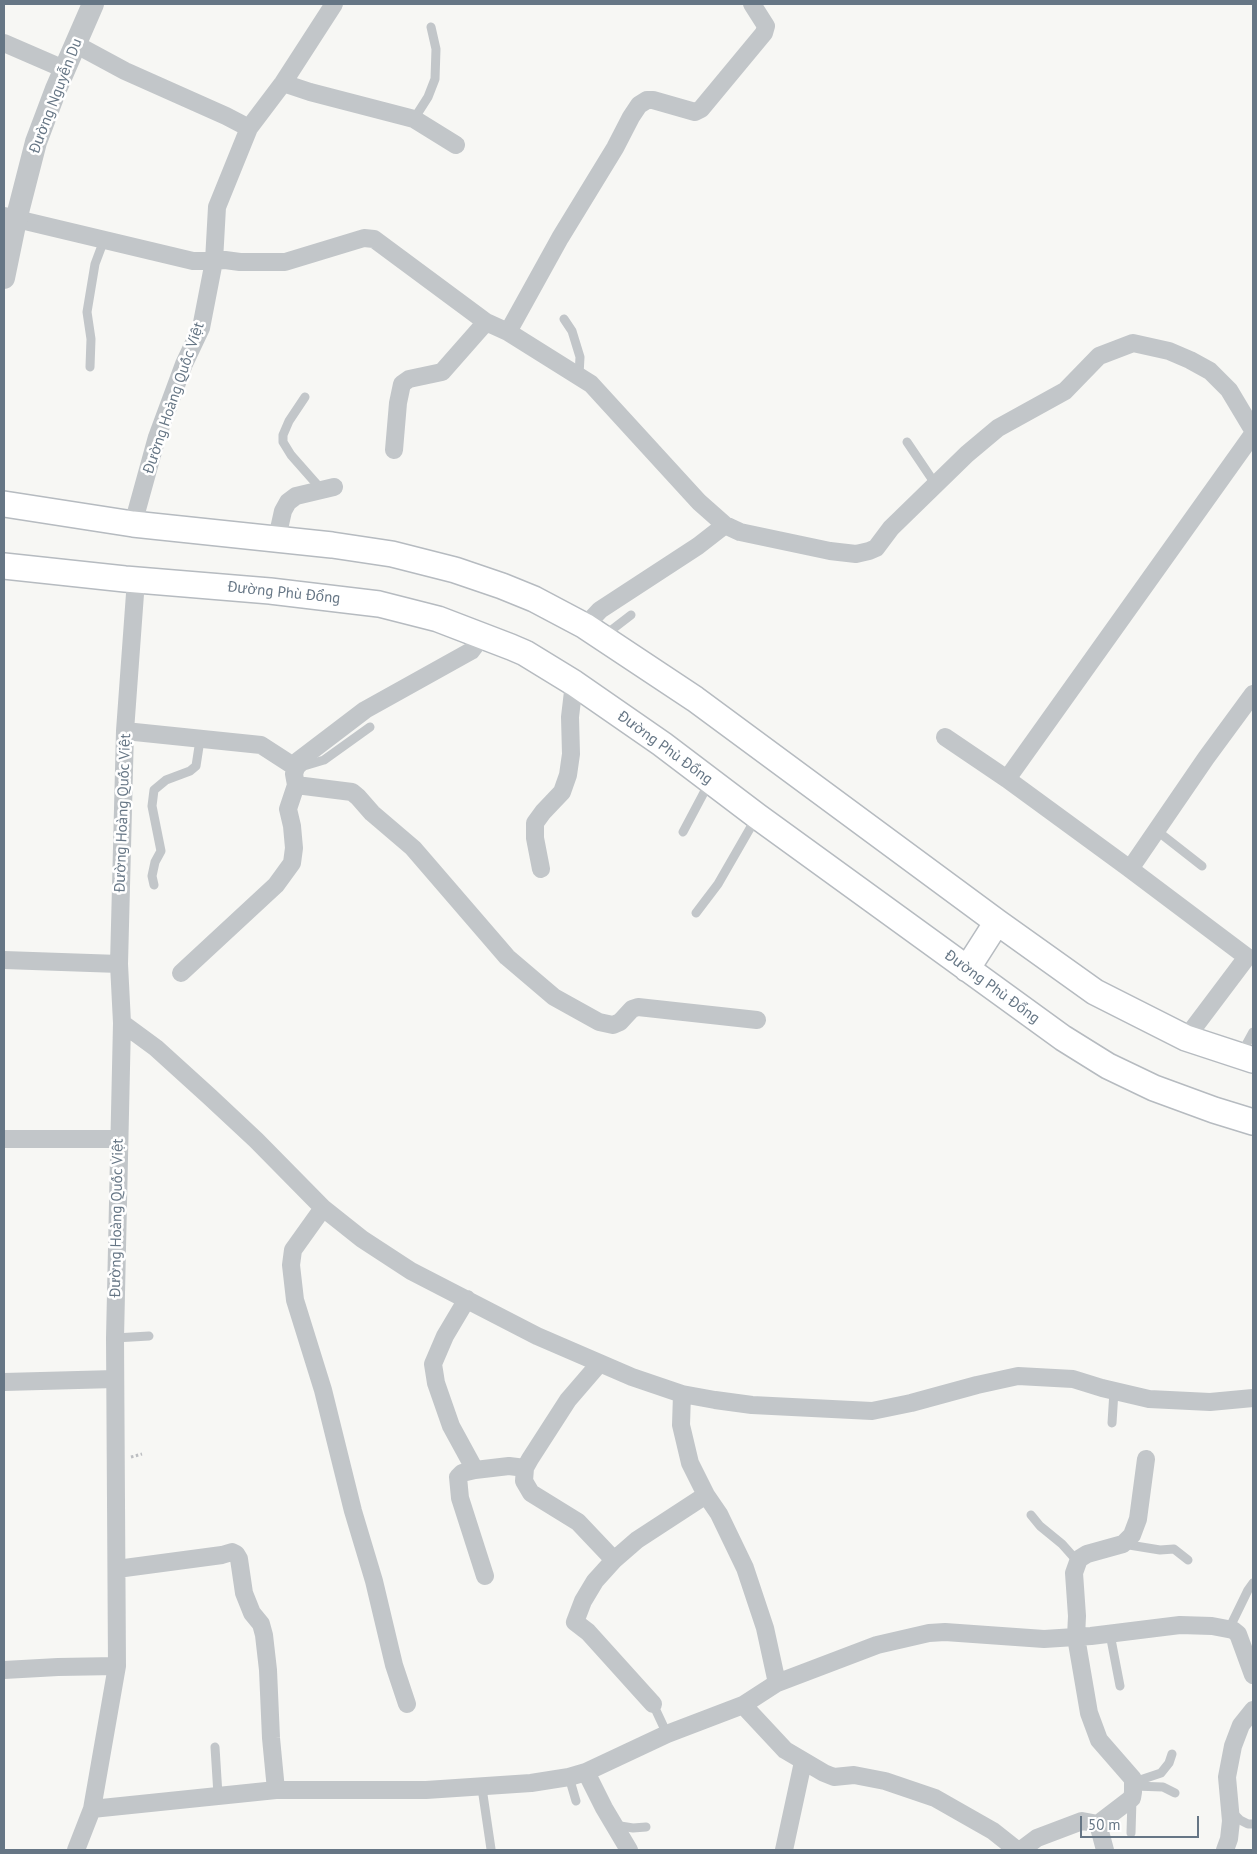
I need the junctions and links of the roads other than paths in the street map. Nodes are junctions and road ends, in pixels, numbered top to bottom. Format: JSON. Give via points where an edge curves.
{"nodes":[{"id":1,"x":94,"y":4,"type":"edge"},
{"id":2,"x":334,"y":4,"type":"edge"},
{"id":3,"x":752,"y":4,"type":"edge"},
{"id":4,"x":431,"y":27,"type":"dead end"},
{"id":5,"x":4,"y":43,"type":"edge"},
{"id":6,"x":75,"y":44,"type":"junction"},
{"id":7,"x":64,"y":69,"type":"junction"},
{"id":8,"x":283,"y":83,"type":"junction"},
{"id":9,"x":414,"y":119,"type":"junction"},
{"id":10,"x":249,"y":128,"type":"junction"},
{"id":11,"x":456,"y":145,"type":"dead end"},
{"id":12,"x":10,"y":218,"type":"edge"},
{"id":13,"x":104,"y":240,"type":"junction"},
{"id":14,"x":214,"y":262,"type":"junction"},
{"id":15,"x":4,"y":278,"type":"edge"},
{"id":16,"x":564,"y":319,"type":"dead end"},
{"id":17,"x":486,"y":322,"type":"junction"},
{"id":18,"x":508,"y":332,"type":"junction"},
{"id":19,"x":90,"y":367,"type":"dead end"},
{"id":20,"x":579,"y":375,"type":"junction"},
{"id":21,"x":305,"y":396,"type":"dead end"},
{"id":22,"x":1253,"y":432,"type":"edge"},
{"id":23,"x":907,"y":442,"type":"dead end"},
{"id":24,"x":394,"y":450,"type":"dead end"},
{"id":25,"x":936,"y":486,"type":"junction"},
{"id":26,"x":328,"y":488,"type":"joint"},
{"id":27,"x":4,"y":504,"type":"edge"},
{"id":28,"x":133,"y":524,"type":"junction"},
{"id":29,"x":725,"y":525,"type":"junction"},
{"id":30,"x":277,"y":538,"type":"junction"},
{"id":31,"x":4,"y":566,"type":"edge"},
{"id":32,"x":136,"y":580,"type":"junction"},
{"id":33,"x":631,"y":615,"type":"dead end"},
{"id":34,"x":594,"y":631,"type":"junction"},
{"id":35,"x":483,"y":635,"type":"junction"},
{"id":36,"x":574,"y":683,"type":"junction"},
{"id":37,"x":1253,"y":694,"type":"edge"},
{"id":38,"x":370,"y":727,"type":"dead end"},
{"id":39,"x":125,"y":731,"type":"junction"},
{"id":40,"x":945,"y":737,"type":"dead end"},
{"id":41,"x":200,"y":740,"type":"junction"},
{"id":42,"x":295,"y":776,"type":"junction"},
{"id":43,"x":1007,"y":779,"type":"junction"},
{"id":44,"x":710,"y":781,"type":"junction"},
{"id":45,"x":757,"y":816,"type":"junction"},
{"id":46,"x":1156,"y":830,"type":"junction"},
{"id":47,"x":683,"y":832,"type":"dead end"},
{"id":48,"x":1202,"y":866,"type":"dead end"},
{"id":49,"x":1130,"y":868,"type":"junction"},
{"id":50,"x":542,"y":869,"type":"dead end"},
{"id":51,"x":154,"y":885,"type":"dead end"},
{"id":52,"x":696,"y":913,"type":"dead end"},
{"id":53,"x":997,"y":922,"type":"junction"},
{"id":54,"x":1250,"y":953,"type":"edge"},
{"id":55,"x":4,"y":960,"type":"edge"},
{"id":56,"x":119,"y":964,"type":"junction"},
{"id":57,"x":966,"y":969,"type":"junction"},
{"id":58,"x":181,"y":973,"type":"dead end"},
{"id":59,"x":757,"y":1020,"type":"dead end"},
{"id":60,"x":122,"y":1023,"type":"junction"},
{"id":61,"x":1253,"y":1032,"type":"edge"},
{"id":62,"x":1186,"y":1038,"type":"junction"},
{"id":63,"x":1247,"y":1058,"type":"edge"},
{"id":64,"x":1253,"y":1122,"type":"edge"},
{"id":65,"x":4,"y":1139,"type":"edge"},
{"id":66,"x":119,"y":1139,"type":"junction"},
{"id":67,"x":323,"y":1208,"type":"junction"},
{"id":68,"x":467,"y":1299,"type":"junction"},
{"id":69,"x":149,"y":1336,"type":"dead end"},
{"id":70,"x":115,"y":1338,"type":"junction"},
{"id":71,"x":599,"y":1364,"type":"junction"},
{"id":72,"x":115,"y":1379,"type":"junction"},
{"id":73,"x":4,"y":1382,"type":"edge"},
{"id":74,"x":1114,"y":1391,"type":"junction"},
{"id":75,"x":682,"y":1394,"type":"junction"},
{"id":76,"x":1253,"y":1398,"type":"edge"},
{"id":77,"x":1112,"y":1423,"type":"dead end"},
{"id":78,"x":1146,"y":1459,"type":"dead end"},
{"id":79,"x":525,"y":1468,"type":"junction"},
{"id":80,"x":475,"y":1470,"type":"junction"},
{"id":81,"x":706,"y":1495,"type":"junction"},
{"id":82,"x":1031,"y":1515,"type":"dead end"},
{"id":83,"x":1123,"y":1544,"type":"junction"},
{"id":84,"x":614,"y":1560,"type":"junction"},
{"id":85,"x":1188,"y":1560,"type":"dead end"},
{"id":86,"x":1078,"y":1562,"type":"junction"},
{"id":87,"x":117,"y":1569,"type":"junction"},
{"id":88,"x":485,"y":1576,"type":"dead end"},
{"id":89,"x":1253,"y":1583,"type":"edge"},
{"id":90,"x":1229,"y":1629,"type":"junction"},
{"id":91,"x":1110,"y":1634,"type":"junction"},
{"id":92,"x":1076,"y":1637,"type":"junction"},
{"id":93,"x":117,"y":1666,"type":"junction"},
{"id":94,"x":4,"y":1670,"type":"edge"},
{"id":95,"x":1253,"y":1675,"type":"edge"},
{"id":96,"x":777,"y":1683,"type":"junction"},
{"id":97,"x":1120,"y":1686,"type":"dead end"},
{"id":98,"x":407,"y":1704,"type":"dead end"},
{"id":99,"x":653,"y":1704,"type":"joint"},
{"id":100,"x":743,"y":1705,"type":"junction"},
{"id":101,"x":1253,"y":1710,"type":"edge"},
{"id":102,"x":668,"y":1734,"type":"junction"},
{"id":103,"x":215,"y":1747,"type":"dead end"},
{"id":104,"x":1172,"y":1754,"type":"dead end"},
{"id":105,"x":803,"y":1762,"type":"junction"},
{"id":106,"x":586,"y":1772,"type":"junction"},
{"id":107,"x":569,"y":1777,"type":"junction"},
{"id":108,"x":482,"y":1788,"type":"junction"},
{"id":109,"x":1133,"y":1789,"type":"junction"},
{"id":110,"x":276,"y":1790,"type":"junction"},
{"id":111,"x":1174,"y":1793,"type":"dead end"},
{"id":112,"x":218,"y":1795,"type":"junction"},
{"id":113,"x":576,"y":1801,"type":"dead end"},
{"id":114,"x":92,"y":1809,"type":"junction"},
{"id":115,"x":1229,"y":1809,"type":"junction"},
{"id":116,"x":614,"y":1824,"type":"junction"},
{"id":117,"x":1098,"y":1824,"type":"junction"},
{"id":118,"x":1253,"y":1824,"type":"edge"},
{"id":119,"x":646,"y":1828,"type":"dead end"},
{"id":120,"x":1131,"y":1833,"type":"dead end"},
{"id":121,"x":491,"y":1849,"type":"dead end"},
{"id":122,"x":76,"y":1850,"type":"edge"},
{"id":123,"x":629,"y":1850,"type":"edge"},
{"id":124,"x":784,"y":1850,"type":"edge"},
{"id":125,"x":1019,"y":1850,"type":"edge"},
{"id":126,"x":1105,"y":1850,"type":"edge"},
{"id":127,"x":1225,"y":1850,"type":"edge"}],
"edges":[{"from":1,"to":6,"type":"street","name":"Đường Nguyễn Du"},
{"from":2,"to":8,"type":"street","name":"Đường Hoàng Quốc Việt"},
{"from":3,"to":18,"type":"street","via":[[766,26],[764,33],[701,109],[695,112],[653,100],[639,105]]},
{"from":4,"to":9,"type":"lane","via":[[436,49],[435,78]]},
{"from":5,"to":7,"type":"street"},
{"from":6,"to":7,"type":"street","name":"Đường Nguyễn Du"},
{"from":6,"to":10,"type":"street","via":[[125,71]]},
{"from":7,"to":12,"type":"street","name":"Đường Nguyễn Du"},
{"from":8,"to":9,"type":"street"},
{"from":8,"to":10,"type":"street","name":"Đường Hoàng Quốc Việt"},
{"from":9,"to":11,"type":"street"},
{"from":10,"to":14,"type":"street","name":"Đường Hoàng Quốc Việt","via":[[217,207]]},
{"from":12,"to":13,"type":"street"},
{"from":12,"to":15,"type":"street","name":"Đường Nguyễn Du"},
{"from":13,"to":14,"type":"street","via":[[193,261]]},
{"from":13,"to":19,"type":"lane","via":[[95,264],[87,312],[91,339]]},
{"from":14,"to":17,"type":"street","via":[[285,262],[364,238],[374,239]]},
{"from":14,"to":28,"type":"street","name":"Đường Hoàng Quốc Việt","via":[[201,328],[157,437]]},
{"from":16,"to":20,"type":"lane","via":[[572,330],[580,357]]},
{"from":17,"to":18,"type":"street"},
{"from":17,"to":24,"type":"street","via":[[442,372],[402,384]]},
{"from":18,"to":20,"type":"street"},
{"from":20,"to":29,"type":"street","via":[[592,384],[699,502]]},
{"from":21,"to":26,"type":"lane","via":[[289,421],[283,442],[291,455]]},
{"from":22,"to":25,"type":"street","via":[[1229,390],[1210,371],[1169,350],[1133,343],[1099,356],[1065,391],[998,428]]},
{"from":22,"to":43,"type":"street"},
{"from":23,"to":25,"type":"lane"},
{"from":25,"to":29,"type":"street","via":[[869,552],[856,554],[773,540]]},
{"from":26,"to":30,"type":"street","via":[[296,496],[288,502]]},
{"from":27,"to":28,"type":"main road"},
{"from":28,"to":30,"type":"main road"},
{"from":29,"to":34,"type":"street","via":[[600,610]]},
{"from":30,"to":34,"type":"main road","via":[[392,554],[455,570],[534,600]]},
{"from":31,"to":32,"type":"main road","name":"Đường Phù Đổng"},
{"from":32,"to":35,"type":"main road","name":"Đường Phù Đổng","via":[[380,604]]},
{"from":32,"to":39,"type":"street","name":"Đường Hoàng Quốc Việt"},
{"from":33,"to":34,"type":"lane"},
{"from":34,"to":53,"type":"main road","via":[[695,699]]},
{"from":35,"to":36,"type":"main road","name":"Đường Phù Đổng","via":[[525,653]]},
{"from":35,"to":42,"type":"street","via":[[471,651],[364,710],[298,761]]},
{"from":36,"to":44,"type":"main road","name":"Đường Phù Đổng"},
{"from":36,"to":50,"type":"street","via":[[568,775],[562,792],[535,823]]},
{"from":37,"to":46,"type":"street"},
{"from":38,"to":42,"type":"lane","via":[[324,760],[304,766]]},
{"from":39,"to":41,"type":"street"},
{"from":39,"to":56,"type":"street","name":"Đường Hoàng Quốc Việt"},
{"from":40,"to":43,"type":"street"},
{"from":41,"to":42,"type":"street","via":[[261,745]]},
{"from":41,"to":51,"type":"lane","via":[[196,766],[166,780],[154,790],[152,806],[161,851],[152,876]]},
{"from":42,"to":58,"type":"street","via":[[288,810],[294,848],[292,863],[276,885]]},
{"from":42,"to":59,"type":"street","via":[[352,792],[413,848],[507,957],[554,997],[599,1022],[613,1025],[632,1008],[638,1007]]},
{"from":43,"to":49,"type":"street"},
{"from":44,"to":45,"type":"main road","name":"Đường Phù Đổng"},
{"from":44,"to":47,"type":"lane"},
{"from":45,"to":52,"type":"lane","via":[[718,884]]},
{"from":45,"to":57,"type":"main road","name":"Đường Phù Đổng"},
{"from":46,"to":48,"type":"lane"},
{"from":46,"to":49,"type":"street"},
{"from":49,"to":54,"type":"street"},
{"from":53,"to":57,"type":"main road"},
{"from":53,"to":62,"type":"main road","via":[[1095,992]]},
{"from":54,"to":62,"type":"street"},
{"from":55,"to":56,"type":"street"},
{"from":56,"to":60,"type":"street","name":"Đường Hoàng Quốc Việt"},
{"from":57,"to":64,"type":"main road","name":"Đường Phù Đổng","via":[[1108,1066],[1154,1088]]},
{"from":60,"to":66,"type":"street","name":"Đường Hoàng Quốc Việt"},
{"from":60,"to":67,"type":"street","via":[[156,1048],[210,1097]]},
{"from":61,"to":63,"type":"lane"},
{"from":62,"to":63,"type":"main road"},
{"from":65,"to":66,"type":"street"},
{"from":66,"to":70,"type":"street","name":"Đường Hoàng Quốc Việt"},
{"from":67,"to":68,"type":"street","via":[[362,1239],[411,1271]]},
{"from":67,"to":98,"type":"street","via":[[293,1250],[291,1265],[295,1300],[323,1390]]},
{"from":68,"to":71,"type":"street","via":[[536,1336]]},
{"from":68,"to":80,"type":"street","via":[[433,1364],[436,1384],[451,1426]]},
{"from":69,"to":70,"type":"lane"},
{"from":70,"to":72,"type":"street","name":"Đường Hoàng Quốc Việt"},
{"from":71,"to":75,"type":"street"},
{"from":71,"to":79,"type":"street","via":[[568,1400]]},
{"from":72,"to":73,"type":"street"},
{"from":72,"to":87,"type":"street","name":"Đường Hoàng Quốc Việt"},
{"from":74,"to":75,"type":"street","via":[[1073,1379],[1018,1376],[912,1404],[872,1411],[752,1405]]},
{"from":74,"to":76,"type":"street","via":[[1149,1399],[1210,1402]]},
{"from":74,"to":77,"type":"lane"},
{"from":75,"to":81,"type":"street","via":[[681,1425],[690,1463]]},
{"from":78,"to":83,"type":"street","via":[[1138,1519],[1132,1535]]},
{"from":79,"to":80,"type":"street","via":[[510,1466]]},
{"from":79,"to":84,"type":"street","via":[[524,1482],[531,1493],[578,1522]]},
{"from":80,"to":88,"type":"street","via":[[460,1475],[457,1481]]},
{"from":81,"to":84,"type":"street","via":[[637,1540]]},
{"from":81,"to":96,"type":"street","via":[[719,1514],[745,1568],[765,1628]]},
{"from":82,"to":86,"type":"lane"},
{"from":83,"to":85,"type":"lane","via":[[1174,1550]]},
{"from":83,"to":86,"type":"street","via":[[1087,1554]]},
{"from":84,"to":99,"type":"street","via":[[595,1581],[575,1622],[588,1632]]},
{"from":86,"to":92,"type":"street","via":[[1074,1573]]},
{"from":87,"to":93,"type":"street","name":"Đường Hoàng Quốc Việt"},
{"from":87,"to":110,"type":"street","via":[[236,1554],[244,1593],[264,1635]]},
{"from":89,"to":90,"type":"lane"},
{"from":90,"to":91,"type":"street","via":[[1180,1625]]},
{"from":90,"to":95,"type":"street","via":[[1242,1639]]},
{"from":91,"to":92,"type":"street"},
{"from":91,"to":97,"type":"lane"},
{"from":92,"to":96,"type":"street","via":[[1044,1639],[929,1633],[877,1645]]},
{"from":92,"to":109,"type":"street","via":[[1095,1733],[1130,1776]]},
{"from":93,"to":94,"type":"street"},
{"from":93,"to":114,"type":"street","name":"Đường Hoàng Quốc Việt"},
{"from":96,"to":100,"type":"street"},
{"from":99,"to":102,"type":"lane"},
{"from":100,"to":102,"type":"street"},
{"from":100,"to":105,"type":"street","via":[[785,1750]]},
{"from":101,"to":115,"type":"street","via":[[1241,1725],[1233,1746],[1227,1777]]},
{"from":102,"to":106,"type":"street"},
{"from":103,"to":112,"type":"lane"},
{"from":104,"to":109,"type":"lane","via":[[1161,1773]]},
{"from":105,"to":124,"type":"street"},
{"from":105,"to":125,"type":"street","via":[[834,1777],[854,1776],[885,1781],[935,1798]]},
{"from":106,"to":107,"type":"street"},
{"from":106,"to":116,"type":"street"},
{"from":107,"to":108,"type":"street"},
{"from":107,"to":113,"type":"lane"},
{"from":108,"to":110,"type":"street"},
{"from":108,"to":121,"type":"lane"},
{"from":109,"to":111,"type":"lane","via":[[1163,1787]]},
{"from":109,"to":117,"type":"street"},
{"from":109,"to":120,"type":"lane"},
{"from":110,"to":112,"type":"street"},
{"from":112,"to":114,"type":"street"},
{"from":114,"to":122,"type":"street","name":"Đường Hoàng Quốc Việt"},
{"from":115,"to":118,"type":"lane","via":[[1240,1820]]},
{"from":115,"to":127,"type":"street","via":[[1231,1821]]},
{"from":116,"to":119,"type":"lane"},
{"from":116,"to":123,"type":"street"},
{"from":117,"to":125,"type":"street","via":[[1082,1821],[1037,1838]]},
{"from":117,"to":126,"type":"street"}]}
